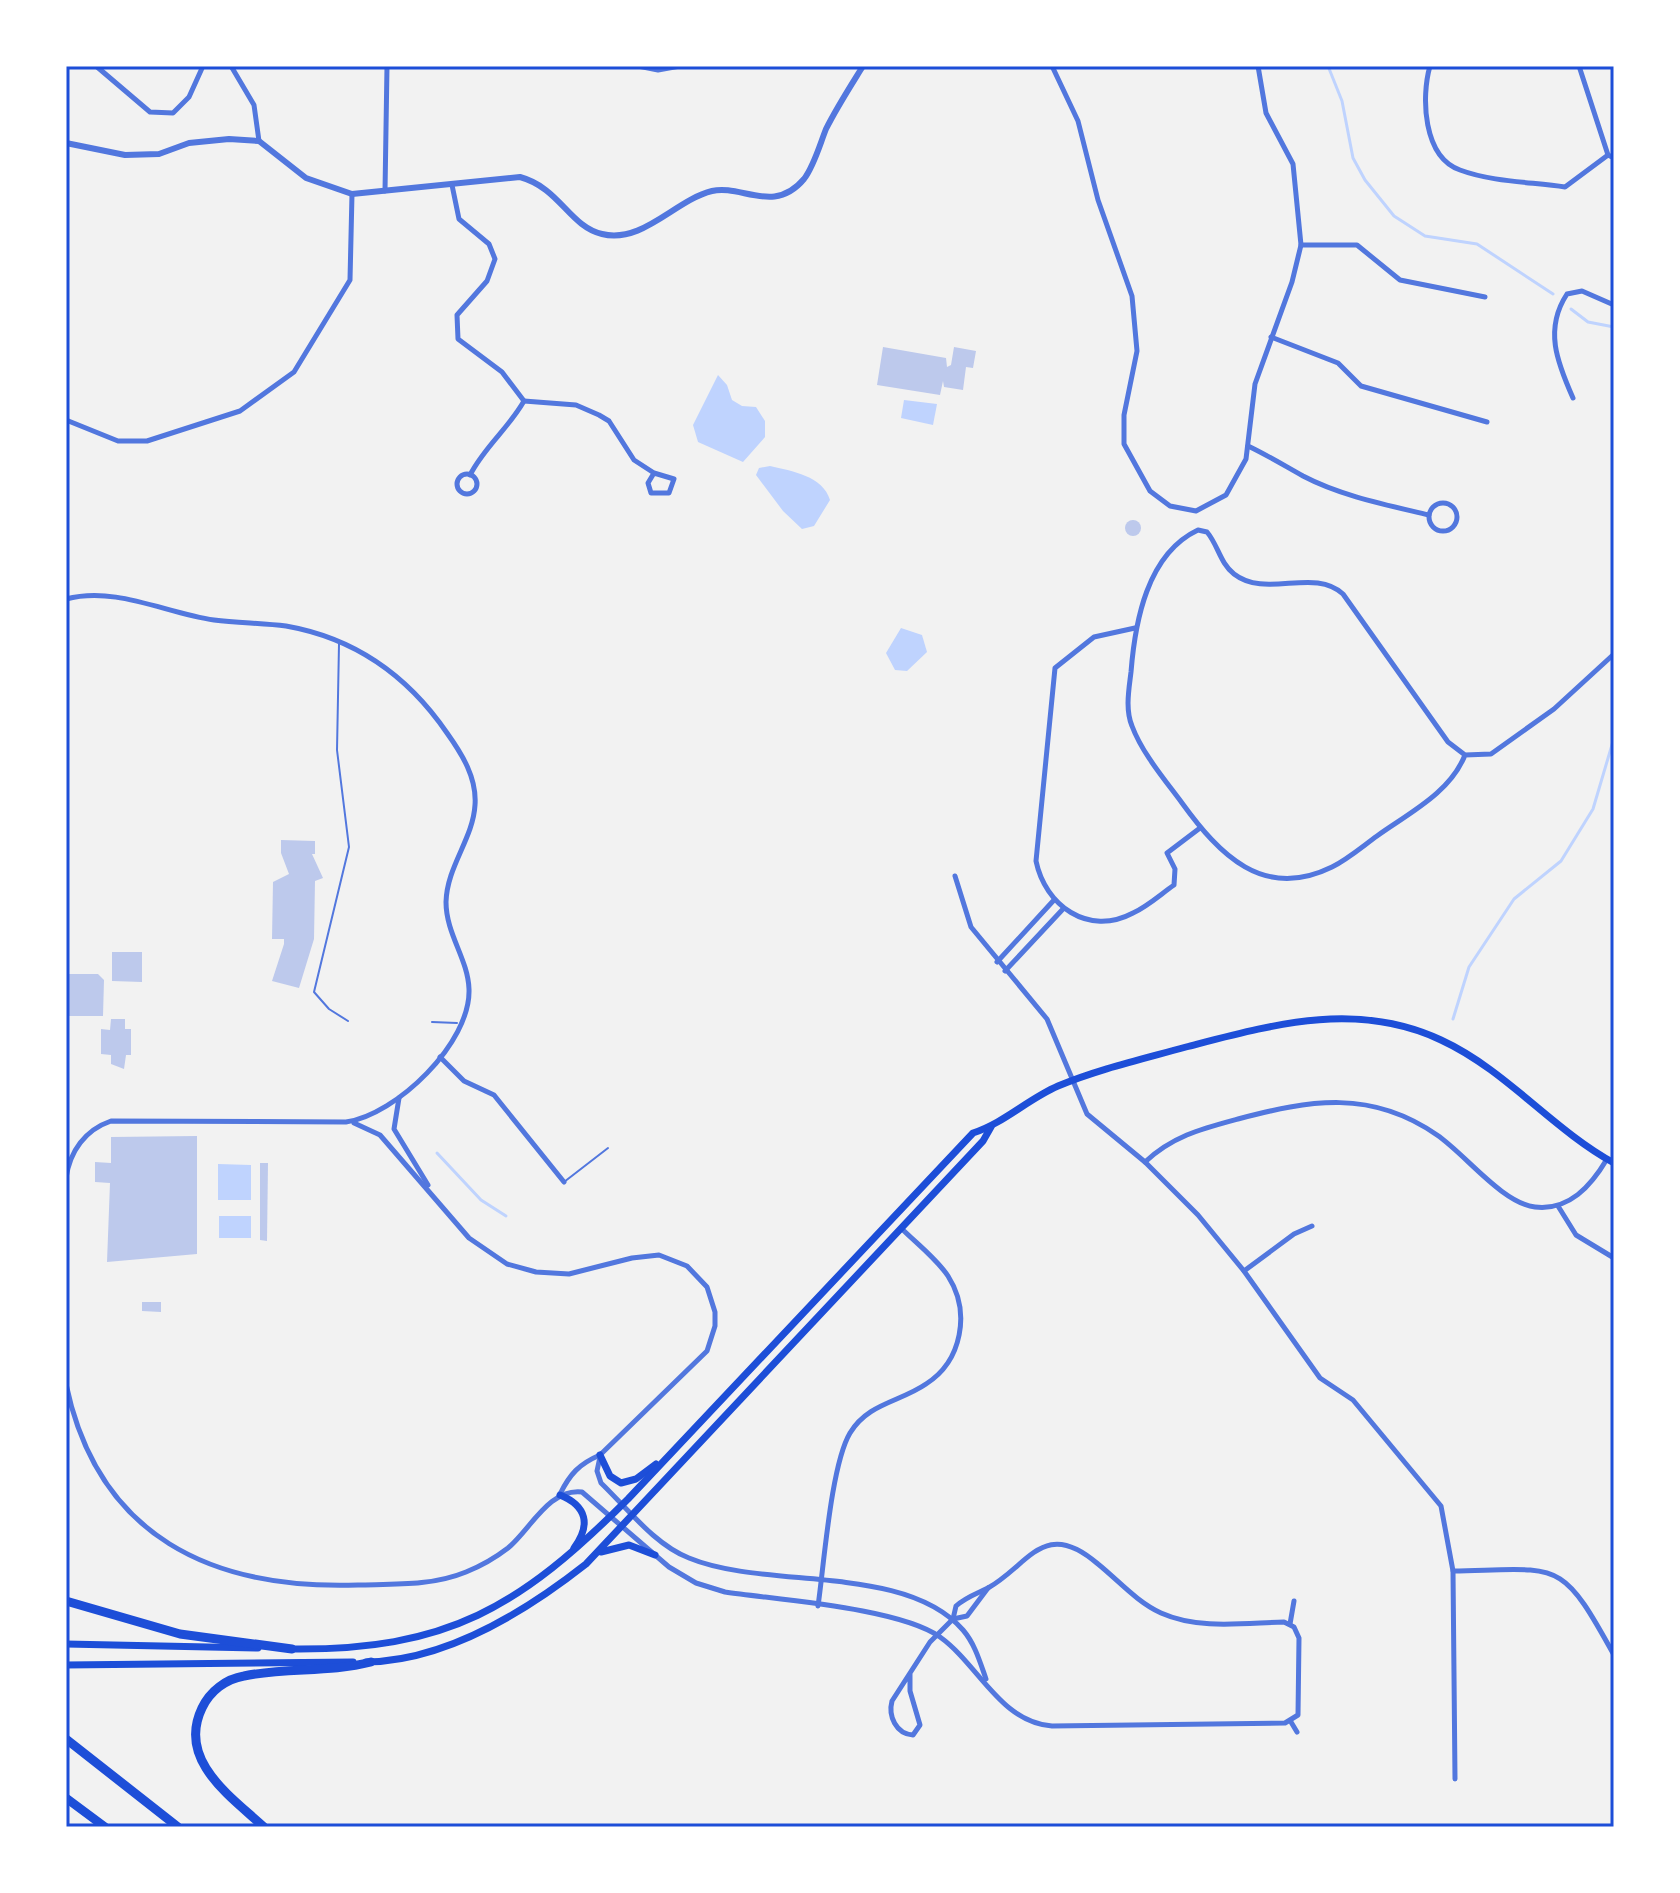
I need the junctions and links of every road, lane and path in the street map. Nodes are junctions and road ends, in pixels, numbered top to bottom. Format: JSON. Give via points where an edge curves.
{"nodes":[{"id":1,"x":96,"y":66,"type":"edge"},
{"id":2,"x":203,"y":66,"type":"edge"},
{"id":3,"x":231,"y":66,"type":"edge"},
{"id":4,"x":387,"y":66,"type":"edge"},
{"id":5,"x":638,"y":66,"type":"edge"},
{"id":6,"x":680,"y":66,"type":"edge"},
{"id":7,"x":863,"y":66,"type":"edge"},
{"id":8,"x":1052,"y":66,"type":"edge"},
{"id":9,"x":1258,"y":66,"type":"edge"},
{"id":10,"x":1430,"y":66,"type":"edge"},
{"id":11,"x":1579,"y":66,"type":"edge"},
{"id":12,"x":259,"y":141,"type":"junction"},
{"id":13,"x":66,"y":143,"type":"edge"},
{"id":14,"x":1611,"y":156,"type":"edge"},
{"id":15,"x":452,"y":185,"type":"junction"},
{"id":16,"x":385,"y":191,"type":"junction"},
{"id":17,"x":352,"y":194,"type":"junction"},
{"id":18,"x":1301,"y":245,"type":"junction"},
{"id":19,"x":1485,"y":297,"type":"dead end"},
{"id":20,"x":1614,"y":305,"type":"edge"},
{"id":21,"x":1271,"y":337,"type":"junction"},
{"id":22,"x":1573,"y":398,"type":"dead end"},
{"id":23,"x":524,"y":401,"type":"junction"},
{"id":24,"x":66,"y":420,"type":"edge"},
{"id":25,"x":1487,"y":422,"type":"dead end"},
{"id":26,"x":1248,"y":446,"type":"junction"},
{"id":27,"x":654,"y":473,"type":"junction"},
{"id":28,"x":470,"y":475,"type":"junction"},
{"id":29,"x":1429,"y":515,"type":"junction"},
{"id":30,"x":66,"y":599,"type":"edge"},
{"id":31,"x":1135,"y":628,"type":"junction"},
{"id":32,"x":339,"y":640,"type":"junction"},
{"id":33,"x":1614,"y":654,"type":"edge"},
{"id":34,"x":1465,"y":755,"type":"junction"},
{"id":35,"x":1200,"y":828,"type":"junction"},
{"id":36,"x":955,"y":876,"type":"dead end"},
{"id":37,"x":1054,"y":900,"type":"junction"},
{"id":38,"x":1063,"y":909,"type":"junction"},
{"id":39,"x":997,"y":962,"type":"junction"},
{"id":40,"x":1005,"y":971,"type":"junction"},
{"id":41,"x":348,"y":1021,"type":"dead end"},
{"id":42,"x":432,"y":1022,"type":"dead end"},
{"id":43,"x":462,"y":1024,"type":"junction"},
{"id":44,"x":440,"y":1057,"type":"junction"},
{"id":45,"x":1072,"y":1081,"type":"junction"},
{"id":46,"x":399,"y":1098,"type":"junction"},
{"id":47,"x":346,"y":1122,"type":"junction"},
{"id":48,"x":991,"y":1127,"type":"junction"},
{"id":49,"x":608,"y":1148,"type":"dead end"},
{"id":50,"x":1610,"y":1161,"type":"edge"},
{"id":51,"x":1145,"y":1162,"type":"junction"},
{"id":52,"x":67,"y":1163,"type":"edge"},
{"id":53,"x":66,"y":1178,"type":"edge"},
{"id":54,"x":564,"y":1182,"type":"joint"},
{"id":55,"x":430,"y":1190,"type":"junction"},
{"id":56,"x":1558,"y":1206,"type":"junction"},
{"id":57,"x":1312,"y":1226,"type":"dead end"},
{"id":58,"x":900,"y":1228,"type":"junction"},
{"id":59,"x":1614,"y":1258,"type":"edge"},
{"id":60,"x":1244,"y":1271,"type":"junction"},
{"id":61,"x":66,"y":1384,"type":"edge"},
{"id":62,"x":674,"y":1451,"type":"junction"},
{"id":63,"x":600,"y":1455,"type":"junction"},
{"id":64,"x":560,"y":1495,"type":"junction"},
{"id":65,"x":624,"y":1504,"type":"junction"},
{"id":66,"x":634,"y":1515,"type":"junction"},
{"id":67,"x":611,"y":1517,"type":"junction"},
{"id":68,"x":623,"y":1527,"type":"junction"},
{"id":69,"x":599,"y":1552,"type":"junction"},
{"id":70,"x":655,"y":1555,"type":"junction"},
{"id":71,"x":558,"y":1567,"type":"junction"},
{"id":72,"x":1453,"y":1571,"type":"junction"},
{"id":73,"x":821,"y":1581,"type":"junction"},
{"id":74,"x":989,"y":1587,"type":"junction"},
{"id":75,"x":66,"y":1601,"type":"edge"},
{"id":76,"x":1294,"y":1601,"type":"dead end"},
{"id":77,"x":818,"y":1606,"type":"junction"},
{"id":78,"x":953,"y":1619,"type":"junction"},
{"id":79,"x":1290,"y":1624,"type":"junction"},
{"id":80,"x":936,"y":1634,"type":"junction"},
{"id":81,"x":66,"y":1644,"type":"edge"},
{"id":82,"x":292,"y":1649,"type":"junction"},
{"id":83,"x":1614,"y":1655,"type":"edge"},
{"id":84,"x":371,"y":1662,"type":"junction"},
{"id":85,"x":66,"y":1665,"type":"edge"},
{"id":86,"x":910,"y":1674,"type":"junction"},
{"id":87,"x":988,"y":1684,"type":"junction"},
{"id":88,"x":1291,"y":1722,"type":"junction"},
{"id":89,"x":1297,"y":1732,"type":"dead end"},
{"id":90,"x":66,"y":1739,"type":"edge"},
{"id":91,"x":1455,"y":1779,"type":"dead end"},
{"id":92,"x":66,"y":1798,"type":"edge"},
{"id":93,"x":105,"y":1827,"type":"edge"},
{"id":94,"x":178,"y":1827,"type":"edge"},
{"id":95,"x":264,"y":1827,"type":"edge"}],
"edges":[{"from":1,"to":2,"type":"street","via":[[150,112],[173,113],[189,97]]},
{"from":3,"to":12,"type":"street","via":[[254,105]]},
{"from":4,"to":16,"type":"street"},
{"from":5,"to":6,"type":"street"},
{"from":7,"to":15,"type":"street","via":[[804,179],[777,195],[755,198],[716,189],[626,235],[605,235],[585,228],[534,181],[520,177]]},
{"from":8,"to":26,"type":"street","via":[[1078,121],[1098,200],[1132,296],[1137,351],[1124,415],[1124,444],[1135,468],[1150,491],[1170,506],[1196,511],[1226,495]]},
{"from":9,"to":18,"type":"street","via":[[1266,113],[1293,164]]},
{"from":10,"to":14,"type":"street","via":[[1424,113],[1439,150],[1458,170],[1565,187]]},
{"from":11,"to":14,"type":"street"},
{"from":12,"to":13,"type":"street","via":[[202,141],[159,154],[125,155]]},
{"from":12,"to":17,"type":"street","via":[[306,178]]},
{"from":15,"to":16,"type":"street"},
{"from":15,"to":23,"type":"street","via":[[459,219],[489,244],[495,259],[491,275],[457,315],[458,339],[502,372]]},
{"from":16,"to":17,"type":"street"},
{"from":17,"to":24,"type":"street","via":[[350,280],[294,372],[240,411],[147,441],[118,441]]},
{"from":18,"to":19,"type":"street","via":[[1357,245],[1400,280]]},
{"from":18,"to":21,"type":"street"},
{"from":20,"to":22,"type":"street","via":[[1582,291],[1567,294],[1558,308],[1553,339]]},
{"from":21,"to":25,"type":"street","via":[[1338,363],[1361,386]]},
{"from":21,"to":26,"type":"street","via":[[1255,384]]},
{"from":23,"to":27,"type":"street","via":[[576,405],[599,415],[609,421],[634,460]]},
{"from":23,"to":28,"type":"street","via":[[509,428],[481,453]]},
{"from":26,"to":29,"type":"street","via":[[1304,476],[1375,503]]},
{"from":27,"to":27,"type":"street","via":[[674,479],[669,493],[651,493],[648,483]]},
{"from":28,"to":28,"type":"street","via":[[457,482],[466,494],[476,488]]},
{"from":29,"to":29,"type":"street","via":[[1433,507],[1445,504],[1455,511],[1456,521],[1442,531],[1431,524]]},
{"from":30,"to":32,"type":"street","via":[[126,598],[167,611],[286,627]]},
{"from":31,"to":34,"type":"street","via":[[1143,598],[1175,547],[1198,530],[1207,532],[1222,560],[1248,582],[1323,583],[1337,588],[1448,742]]},
{"from":31,"to":35,"type":"street","via":[[1128,709],[1132,727]]},
{"from":31,"to":37,"type":"street","via":[[1094,637],[1060,663],[1052,676],[1036,861]]},
{"from":32,"to":41,"type":"lane","via":[[337,750],[349,847],[314,992]]},
{"from":32,"to":43,"type":"street","via":[[372,657],[408,687],[444,728],[472,780],[474,816],[449,879],[446,902],[468,980]]},
{"from":33,"to":34,"type":"street","via":[[1554,709],[1497,750],[1485,756]]},
{"from":34,"to":35,"type":"street","via":[[1456,777],[1442,789],[1333,867],[1314,873],[1283,877],[1251,872]]},
{"from":35,"to":38,"type":"street","via":[[1167,853],[1177,877],[1174,885],[1133,913],[1109,921]]},
{"from":36,"to":39,"type":"street","via":[[971,927]]},
{"from":37,"to":38,"type":"street"},
{"from":37,"to":39,"type":"street"},
{"from":38,"to":40,"type":"street"},
{"from":39,"to":40,"type":"street"},
{"from":40,"to":45,"type":"street","via":[[1047,1019]]},
{"from":42,"to":43,"type":"lane"},
{"from":43,"to":44,"type":"street"},
{"from":44,"to":46,"type":"street"},
{"from":44,"to":54,"type":"street","via":[[464,1081],[494,1095]]},
{"from":45,"to":48,"type":"main road","via":[[1031,1099]]},
{"from":45,"to":50,"type":"main road","via":[[1279,1023],[1367,1019],[1420,1031],[1463,1051]]},
{"from":45,"to":51,"type":"street","via":[[1087,1114]]},
{"from":46,"to":47,"type":"street","via":[[373,1117]]},
{"from":46,"to":55,"type":"street","via":[[394,1129]]},
{"from":47,"to":52,"type":"street","via":[[111,1121],[85,1137]]},
{"from":47,"to":55,"type":"street","via":[[380,1135]]},
{"from":48,"to":58,"type":"main road"},
{"from":48,"to":62,"type":"main road","via":[[965,1141]]},
{"from":49,"to":54,"type":"lane"},
{"from":50,"to":56,"type":"street","via":[[1576,1198]]},
{"from":51,"to":56,"type":"street","via":[[1187,1133],[1296,1103],[1359,1103],[1438,1135],[1511,1197],[1533,1207]]},
{"from":51,"to":60,"type":"street"},
{"from":52,"to":53,"type":"street"},
{"from":55,"to":63,"type":"street","via":[[469,1238],[493,1257],[521,1269],[569,1274],[659,1255],[687,1266],[707,1287],[715,1312],[707,1351]]},
{"from":56,"to":59,"type":"street","via":[[1576,1235]]},
{"from":57,"to":60,"type":"street"},
{"from":58,"to":66,"type":"main road"},
{"from":58,"to":73,"type":"street","via":[[937,1263],[954,1288],[959,1338],[937,1376],[878,1406],[849,1434],[839,1462]]},
{"from":60,"to":72,"type":"street","via":[[1320,1378],[1353,1400],[1441,1506]]},
{"from":61,"to":64,"type":"street","via":[[86,1448],[124,1508],[178,1550],[244,1576],[319,1586],[445,1579],[495,1558]]},
{"from":62,"to":63,"type":"main road","via":[[628,1483],[610,1476]]},
{"from":62,"to":65,"type":"main road"},
{"from":63,"to":64,"type":"street","via":[[569,1476]]},
{"from":63,"to":65,"type":"street","via":[[601,1483]]},
{"from":64,"to":67,"type":"street","via":[[582,1492]]},
{"from":64,"to":71,"type":"main road","via":[[580,1508],[586,1523],[581,1539]]},
{"from":65,"to":66,"type":"street"},
{"from":65,"to":67,"type":"main road"},
{"from":66,"to":68,"type":"main road"},
{"from":66,"to":73,"type":"street","via":[[688,1558]]},
{"from":67,"to":68,"type":"street"},
{"from":67,"to":71,"type":"main road"},
{"from":68,"to":69,"type":"main road"},
{"from":68,"to":70,"type":"street"},
{"from":69,"to":70,"type":"main road","via":[[629,1545]]},
{"from":69,"to":84,"type":"main road","via":[[541,1598],[487,1628],[415,1654]]},
{"from":70,"to":77,"type":"street","via":[[682,1576],[725,1592]]},
{"from":71,"to":82,"type":"main road","via":[[504,1603],[444,1629],[367,1647]]},
{"from":72,"to":83,"type":"street","via":[[1546,1570],[1579,1594]]},
{"from":72,"to":91,"type":"street"},
{"from":73,"to":77,"type":"street"},
{"from":73,"to":78,"type":"street","via":[[906,1594]]},
{"from":74,"to":78,"type":"street","via":[[967,1616]]},
{"from":74,"to":78,"type":"street","via":[[956,1606]]},
{"from":74,"to":79,"type":"street","via":[[1037,1549],[1057,1545],[1085,1554],[1141,1602],[1176,1619]]},
{"from":75,"to":82,"type":"highway","via":[[180,1634]]},
{"from":76,"to":79,"type":"street"},
{"from":77,"to":80,"type":"street","via":[[910,1621]]},
{"from":78,"to":80,"type":"street"},
{"from":78,"to":87,"type":"street","via":[[970,1639]]},
{"from":79,"to":88,"type":"street","via":[[1299,1638],[1300,1708]]},
{"from":80,"to":86,"type":"street"},
{"from":80,"to":87,"type":"street"},
{"from":81,"to":82,"type":"main road"},
{"from":84,"to":85,"type":"main road"},
{"from":84,"to":95,"type":"highway","via":[[345,1669],[239,1676],[203,1704],[195,1740],[201,1762]]},
{"from":86,"to":86,"type":"street","via":[[890,1706],[897,1728],[906,1735],[913,1735],[920,1725]]},
{"from":87,"to":88,"type":"street","via":[[1016,1715],[1040,1725]]},
{"from":88,"to":89,"type":"street"},
{"from":90,"to":94,"type":"highway"},
{"from":92,"to":93,"type":"highway"}]}
